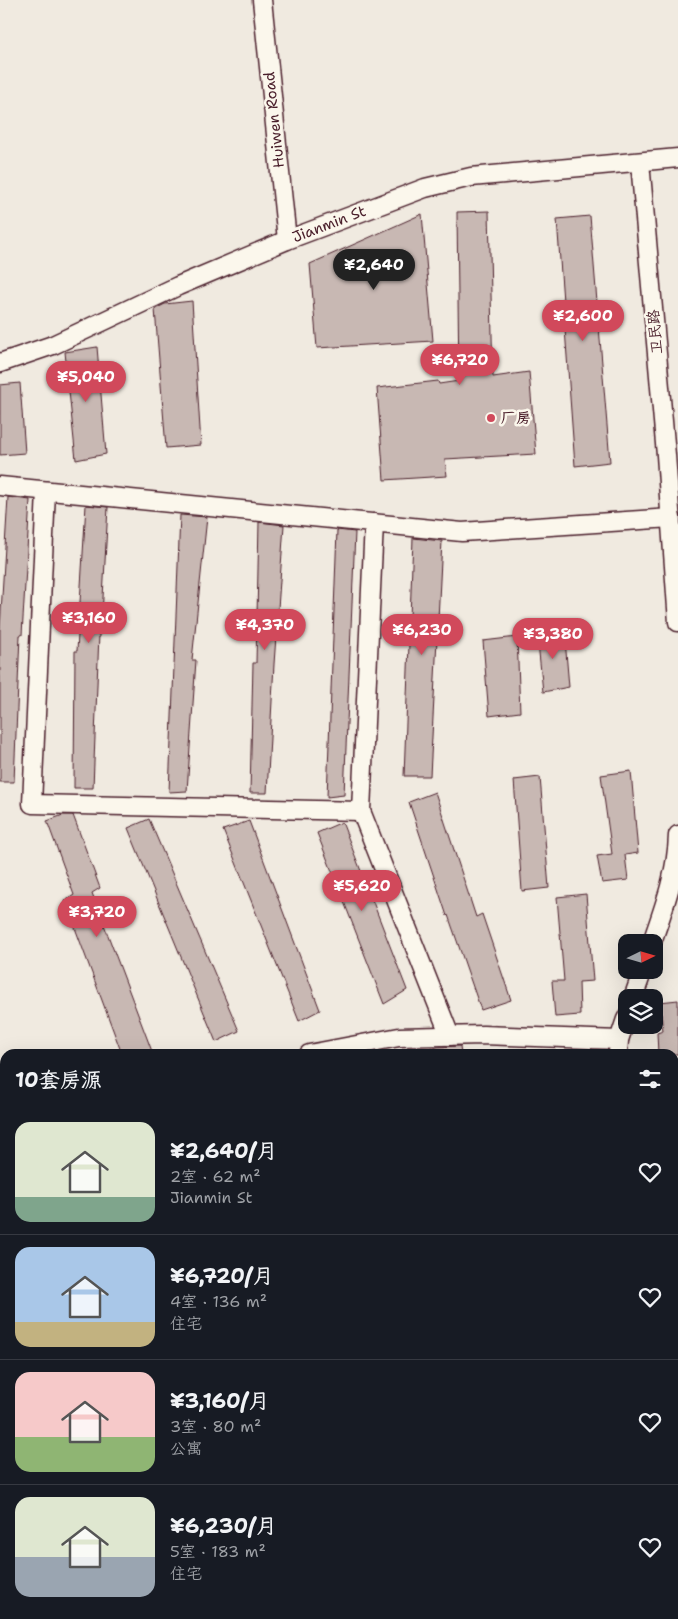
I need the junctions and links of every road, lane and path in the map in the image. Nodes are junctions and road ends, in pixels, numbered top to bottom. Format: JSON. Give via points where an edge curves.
{"nodes":[{"id":1,"x":262,"y":0,"type":"edge"},
{"id":2,"x":678,"y":158,"type":"edge"},
{"id":3,"x":640,"y":162,"type":"junction"},
{"id":4,"x":287,"y":240,"type":"junction"},
{"id":5,"x":0,"y":363,"type":"edge"},
{"id":6,"x":0,"y":486,"type":"edge"},
{"id":7,"x":46,"y":491,"type":"junction"},
{"id":8,"x":671,"y":518,"type":"junction"},
{"id":9,"x":374,"y":523,"type":"junction"},
{"id":10,"x":678,"y":622,"type":"edge"},
{"id":11,"x":360,"y":812,"type":"junction"},
{"id":12,"x":678,"y":835,"type":"edge"},
{"id":13,"x":678,"y":857,"type":"edge"},
{"id":14,"x":655,"y":934,"type":"edge"},
{"id":15,"x":622,"y":1034,"type":"edge"},
{"id":16,"x":450,"y":1036,"type":"junction"},
{"id":17,"x":619,"y":1047,"type":"edge"},
{"id":18,"x":335,"y":1049,"type":"edge"}],
"edges":[{"from":1,"to":4,"type":"street","name":"Huiwen Road"},
{"from":2,"to":3,"type":"street","name":"Jianmin St"},
{"from":3,"to":4,"type":"street","name":"Jianmin St","via":[[470,177],[425,188]]},
{"from":3,"to":8,"type":"street","name":"卫民路"},
{"from":4,"to":5,"type":"street","name":"Jianmin St","via":[[178,286],[53,345]]},
{"from":6,"to":7,"type":"street"},
{"from":7,"to":9,"type":"street"},
{"from":7,"to":11,"type":"street","via":[[32,804]]},
{"from":8,"to":9,"type":"street","via":[[462,532]]},
{"from":8,"to":10,"type":"street","name":"卫民路"},
{"from":9,"to":11,"type":"street"},
{"from":11,"to":16,"type":"street"},
{"from":12,"to":13,"type":"street"},
{"from":13,"to":14,"type":"street"},
{"from":15,"to":17,"type":"street"},
{"from":16,"to":17,"type":"street","via":[[483,1035]]},
{"from":16,"to":18,"type":"street","via":[[399,1037]]}]}
